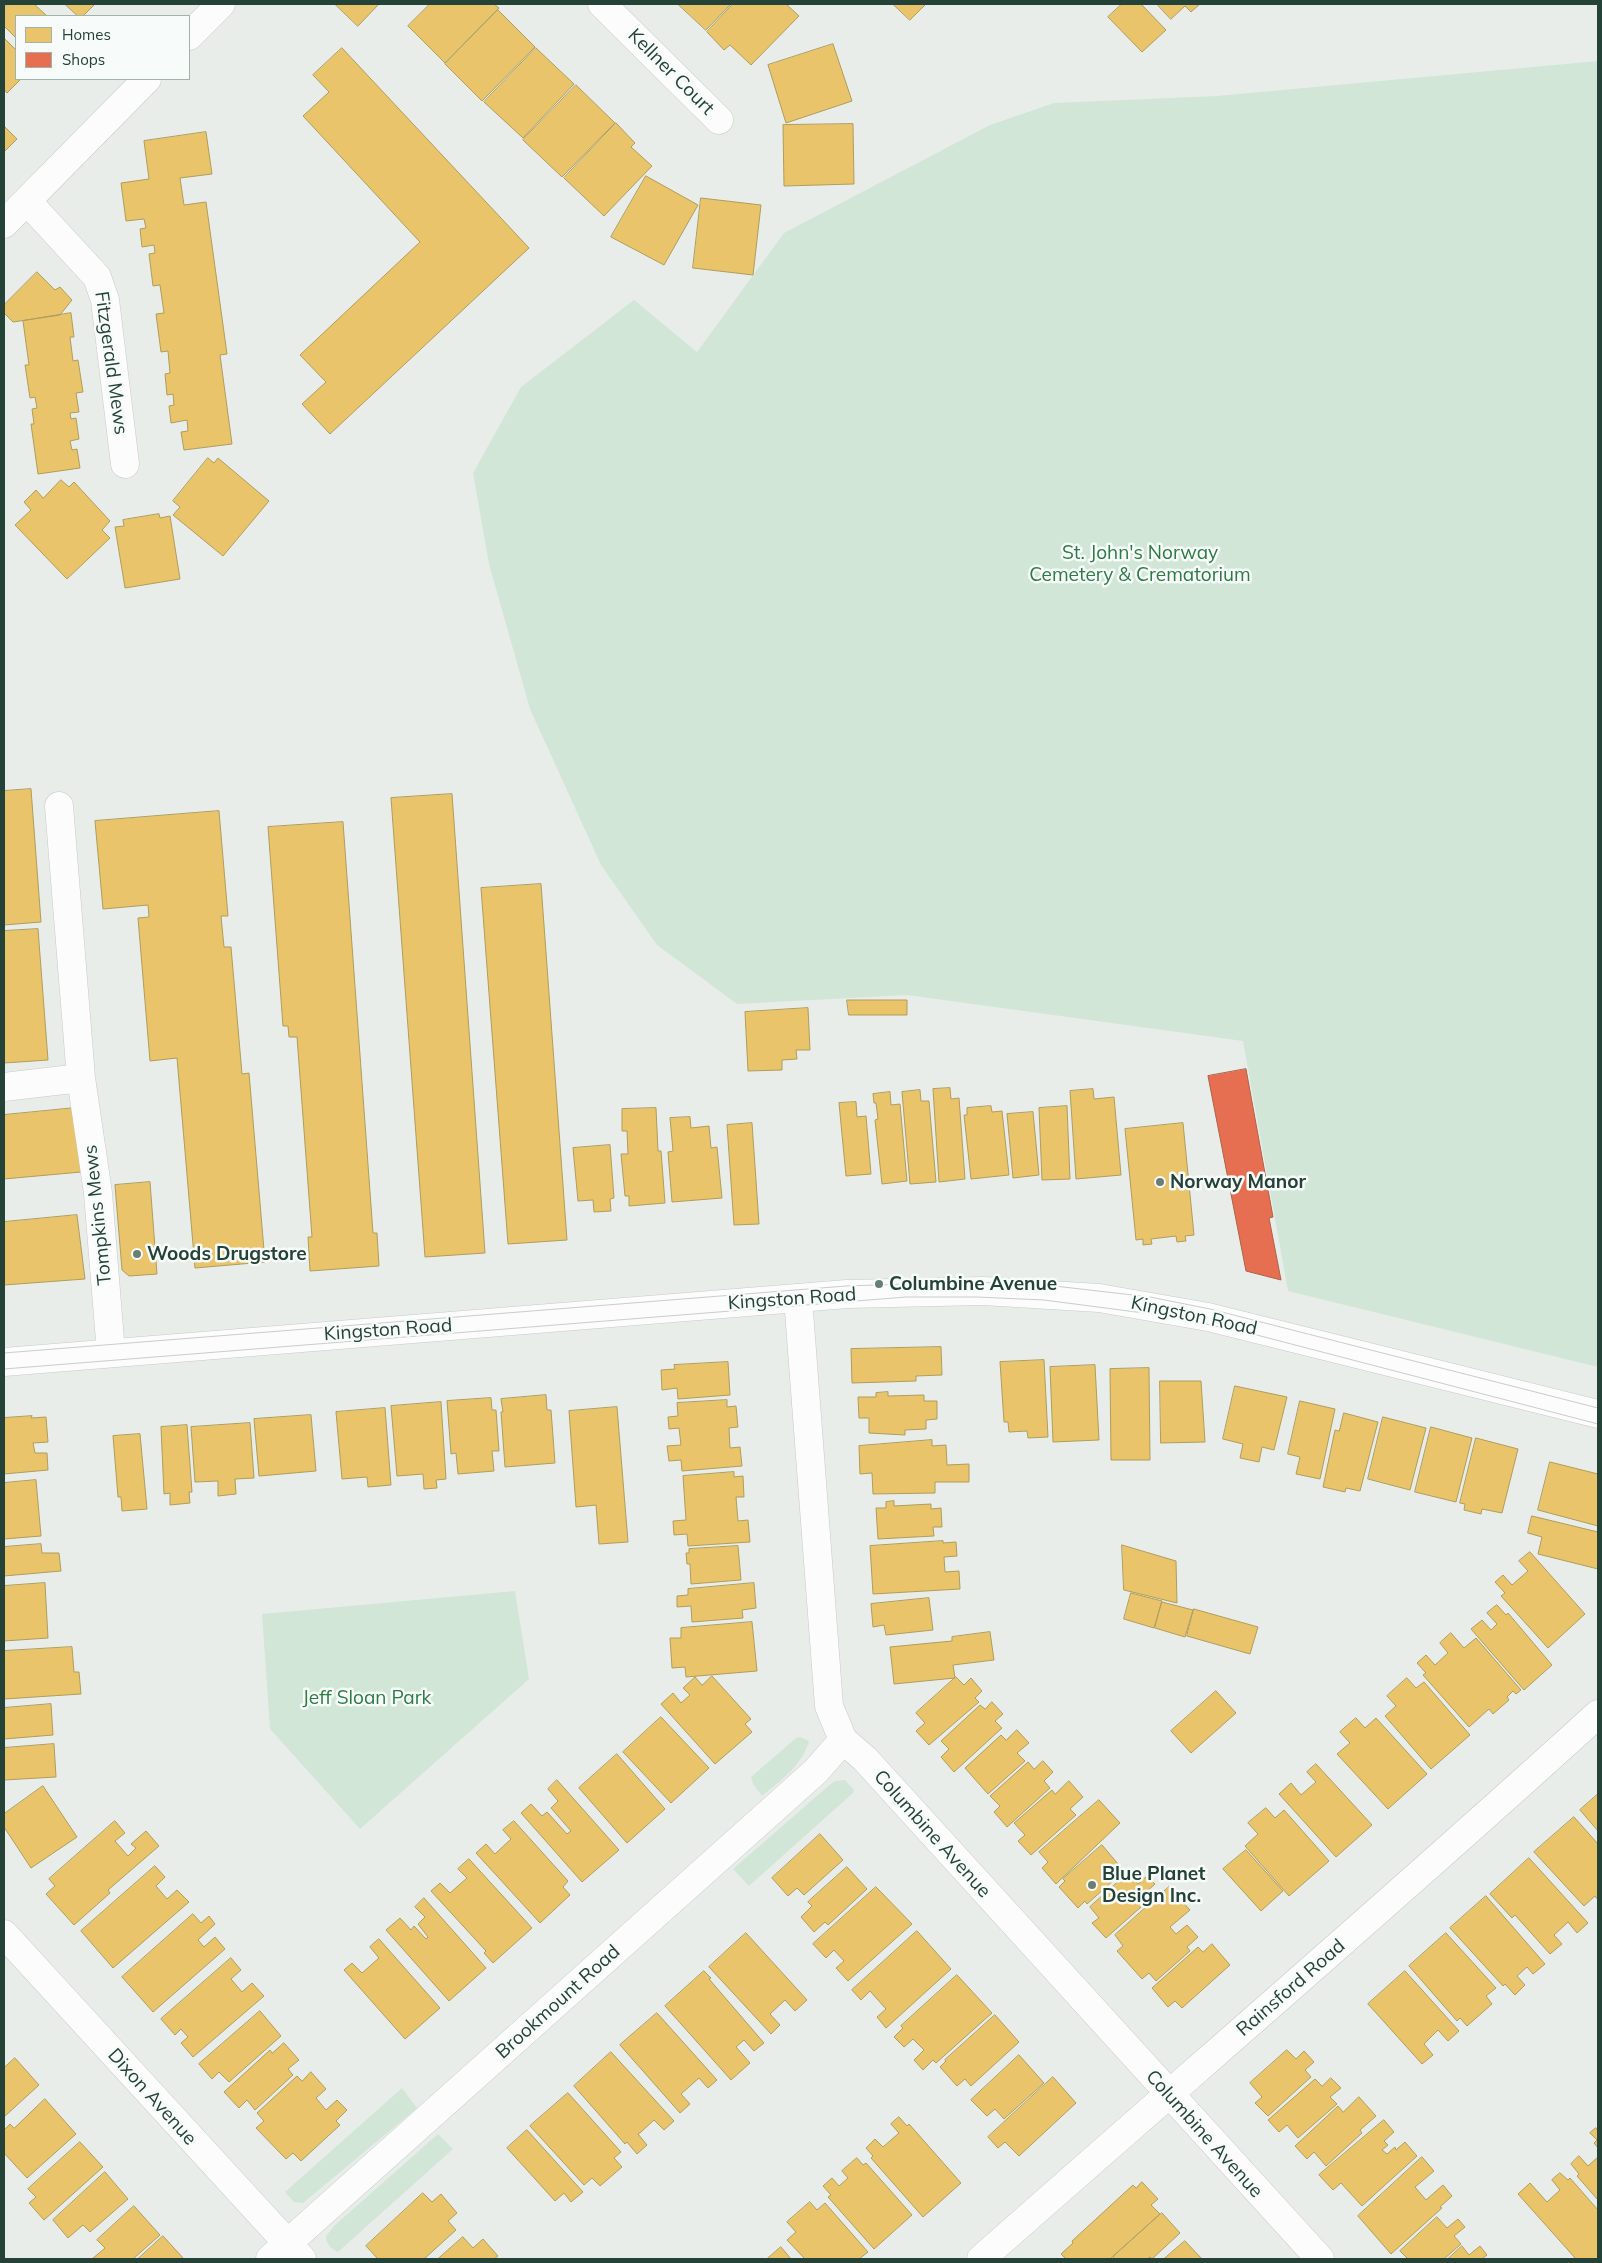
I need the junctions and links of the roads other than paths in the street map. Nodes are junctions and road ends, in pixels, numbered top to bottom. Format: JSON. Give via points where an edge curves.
{"nodes":[{"id":1,"x":221,"y":4,"type":"edge"},
{"id":2,"x":602,"y":4,"type":"edge"},
{"id":3,"x":190,"y":35,"type":"edge"},
{"id":4,"x":146,"y":80,"type":"edge"},
{"id":5,"x":719,"y":120,"type":"dead end"},
{"id":6,"x":27,"y":201,"type":"junction"},
{"id":7,"x":4,"y":224,"type":"edge"},
{"id":8,"x":125,"y":464,"type":"dead end"},
{"id":9,"x":59,"y":806,"type":"dead end"},
{"id":10,"x":81,"y":1078,"type":"junction"},
{"id":11,"x":4,"y":1087,"type":"edge"},
{"id":12,"x":798,"y":1298,"type":"junction"},
{"id":13,"x":111,"y":1353,"type":"junction"},
{"id":14,"x":4,"y":1362,"type":"edge"},
{"id":15,"x":1598,"y":1414,"type":"edge"},
{"id":16,"x":1598,"y":1714,"type":"edge"},
{"id":17,"x":843,"y":1740,"type":"junction"},
{"id":18,"x":4,"y":1934,"type":"edge"},
{"id":19,"x":1168,"y":2094,"type":"junction"},
{"id":20,"x":286,"y":2254,"type":"edge"},
{"id":21,"x":981,"y":2259,"type":"edge"},
{"id":22,"x":1320,"y":2259,"type":"edge"}],
"edges":[{"from":1,"to":3,"type":"street"},
{"from":2,"to":5,"type":"street","name":"Kellner Court"},
{"from":4,"to":6,"type":"street"},
{"from":6,"to":7,"type":"street"},
{"from":6,"to":8,"type":"street","name":"Fitzgerald Mews","via":[[97,277],[102,287]]},
{"from":9,"to":10,"type":"street","name":"Tompkins Mews"},
{"from":10,"to":11,"type":"street"},
{"from":10,"to":13,"type":"street","name":"Tompkins Mews","via":[[98,1193]]},
{"from":12,"to":13,"type":"street","name":"Kingston Road"},
{"from":12,"to":15,"type":"street","name":"Kingston Road","via":[[983,1291],[1099,1298],[1208,1316]]},
{"from":12,"to":17,"type":"street","name":"Columbine Avenue","via":[[829,1706]]},
{"from":13,"to":14,"type":"street","name":"Kingston Road"},
{"from":16,"to":19,"type":"street","name":"Rainsford Road","via":[[1428,1868]]},
{"from":17,"to":19,"type":"street","name":"Columbine Avenue","via":[[865,1759]]},
{"from":17,"to":20,"type":"street","name":"Brookmount Road","via":[[816,1771]]},
{"from":18,"to":20,"type":"street","name":"Dixon Avenue"},
{"from":19,"to":21,"type":"street","name":"Rainsford Road"},
{"from":19,"to":22,"type":"street","name":"Columbine Avenue"}]}
